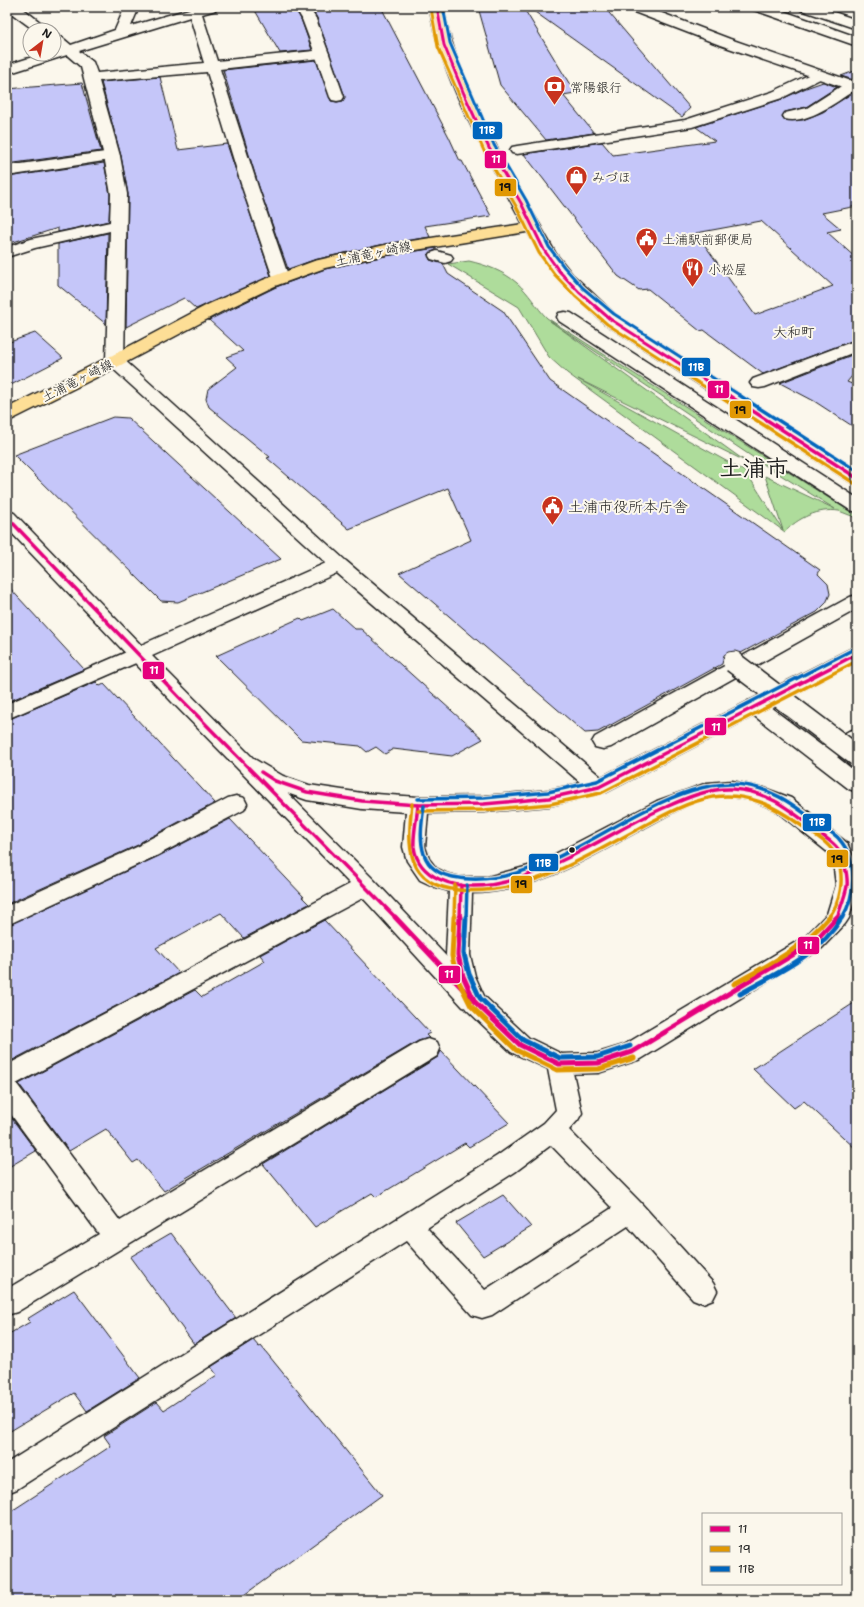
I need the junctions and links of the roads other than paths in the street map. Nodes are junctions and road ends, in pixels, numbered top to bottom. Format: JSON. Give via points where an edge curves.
{"nodes":[{"id":1,"x":12,"y":7,"type":"edge"},
{"id":2,"x":132,"y":7,"type":"edge"},
{"id":3,"x":211,"y":7,"type":"edge"},
{"id":4,"x":302,"y":7,"type":"edge"},
{"id":5,"x":437,"y":7,"type":"edge"},
{"id":6,"x":634,"y":7,"type":"edge"},
{"id":7,"x":759,"y":7,"type":"edge"},
{"id":8,"x":806,"y":7,"type":"edge"},
{"id":9,"x":195,"y":12,"type":"junction"},
{"id":10,"x":32,"y":22,"type":"edge"},
{"id":11,"x":857,"y":25,"type":"edge"},
{"id":12,"x":121,"y":33,"type":"junction"},
{"id":13,"x":857,"y":42,"type":"edge"},
{"id":14,"x":62,"y":44,"type":"edge"},
{"id":15,"x":70,"y":50,"type":"junction"},
{"id":16,"x":322,"y":54,"type":"junction"},
{"id":17,"x":212,"y":66,"type":"junction"},
{"id":18,"x":7,"y":70,"type":"edge"},
{"id":19,"x":817,"y":75,"type":"junction"},
{"id":20,"x":91,"y":78,"type":"junction"},
{"id":21,"x":854,"y":87,"type":"edge"},
{"id":22,"x":337,"y":97,"type":"dead end"},
{"id":23,"x":790,"y":116,"type":"dead end"},
{"id":24,"x":517,"y":150,"type":"dead end"},
{"id":25,"x":112,"y":156,"type":"junction"},
{"id":26,"x":7,"y":171,"type":"edge"},
{"id":27,"x":118,"y":225,"type":"junction"},
{"id":28,"x":533,"y":227,"type":"junction"},
{"id":29,"x":7,"y":252,"type":"edge"},
{"id":30,"x":281,"y":278,"type":"junction"},
{"id":31,"x":565,"y":317,"type":"dead end"},
{"id":32,"x":857,"y":346,"type":"edge"},
{"id":33,"x":115,"y":361,"type":"junction"},
{"id":34,"x":759,"y":383,"type":"dead end"},
{"id":35,"x":7,"y":415,"type":"edge"},
{"id":36,"x":857,"y":478,"type":"edge"},
{"id":37,"x":857,"y":506,"type":"edge"},
{"id":38,"x":7,"y":517,"type":"edge"},
{"id":39,"x":339,"y":565,"type":"junction"},
{"id":40,"x":857,"y":601,"type":"edge"},
{"id":41,"x":857,"y":612,"type":"edge"},
{"id":42,"x":138,"y":654,"type":"junction"},
{"id":43,"x":857,"y":654,"type":"edge"},
{"id":44,"x":740,"y":667,"type":"junction"},
{"id":45,"x":706,"y":685,"type":"junction"},
{"id":46,"x":755,"y":706,"type":"junction"},
{"id":47,"x":7,"y":712,"type":"edge"},
{"id":48,"x":857,"y":736,"type":"edge"},
{"id":49,"x":604,"y":742,"type":"dead end"},
{"id":50,"x":857,"y":756,"type":"edge"},
{"id":51,"x":822,"y":757,"type":"junction"},
{"id":52,"x":246,"y":764,"type":"junction"},
{"id":53,"x":857,"y":784,"type":"edge"},
{"id":54,"x":599,"y":787,"type":"junction"},
{"id":55,"x":236,"y":804,"type":"dead end"},
{"id":56,"x":418,"y":805,"type":"junction"},
{"id":57,"x":461,"y":885,"type":"junction"},
{"id":58,"x":366,"y":886,"type":"junction"},
{"id":59,"x":7,"y":916,"type":"edge"},
{"id":60,"x":475,"y":1002,"type":"junction"},
{"id":61,"x":428,"y":1049,"type":"dead end"},
{"id":62,"x":559,"y":1064,"type":"junction"},
{"id":63,"x":7,"y":1077,"type":"edge"},
{"id":64,"x":7,"y":1090,"type":"edge"},
{"id":65,"x":552,"y":1130,"type":"junction"},
{"id":66,"x":631,"y":1210,"type":"junction"},
{"id":67,"x":409,"y":1226,"type":"junction"},
{"id":68,"x":117,"y":1237,"type":"junction"},
{"id":69,"x":703,"y":1291,"type":"dead end"},
{"id":70,"x":7,"y":1304,"type":"edge"},
{"id":71,"x":7,"y":1479,"type":"edge"}],
"edges":[{"from":1,"to":10,"type":"street"},
{"from":2,"to":12,"type":"street"},
{"from":3,"to":9,"type":"street"},
{"from":4,"to":16,"type":"street"},
{"from":5,"to":28,"type":"main road","via":[[444,45],[464,94],[489,148]]},
{"from":6,"to":19,"type":"street"},
{"from":7,"to":13,"type":"street"},
{"from":8,"to":11,"type":"street"},
{"from":9,"to":12,"type":"street"},
{"from":9,"to":17,"type":"street"},
{"from":12,"to":15,"type":"street"},
{"from":14,"to":15,"type":"street"},
{"from":15,"to":18,"type":"street"},
{"from":15,"to":20,"type":"street","via":[[88,65]]},
{"from":16,"to":17,"type":"street"},
{"from":16,"to":22,"type":"street"},
{"from":17,"to":20,"type":"street"},
{"from":17,"to":30,"type":"street"},
{"from":19,"to":21,"type":"street"},
{"from":19,"to":24,"type":"street","via":[[777,95],[687,124]]},
{"from":20,"to":25,"type":"street"},
{"from":21,"to":23,"type":"street","via":[[812,110]]},
{"from":25,"to":26,"type":"street"},
{"from":25,"to":27,"type":"street","via":[[119,194]]},
{"from":27,"to":29,"type":"street","via":[[31,244]]},
{"from":27,"to":33,"type":"street"},
{"from":28,"to":30,"type":"main road","name":"土浦竜ヶ崎線","via":[[385,250],[320,264]]},
{"from":28,"to":36,"type":"street","via":[[544,250],[559,271],[610,319]]},
{"from":30,"to":33,"type":"main road","name":"土浦竜ヶ崎線","via":[[215,308]]},
{"from":31,"to":37,"type":"street"},
{"from":32,"to":34,"type":"street"},
{"from":33,"to":35,"type":"main road","name":"土浦竜ヶ崎線"},
{"from":33,"to":39,"type":"street"},
{"from":38,"to":42,"type":"street"},
{"from":39,"to":42,"type":"street"},
{"from":39,"to":54,"type":"street"},
{"from":40,"to":45,"type":"street"},
{"from":41,"to":44,"type":"street"},
{"from":42,"to":47,"type":"street"},
{"from":42,"to":52,"type":"street"},
{"from":43,"to":46,"type":"street"},
{"from":44,"to":45,"type":"street"},
{"from":44,"to":50,"type":"street","bridge":true},
{"from":45,"to":49,"type":"street"},
{"from":46,"to":51,"type":"street"},
{"from":46,"to":54,"type":"street"},
{"from":48,"to":51,"type":"street"},
{"from":51,"to":53,"type":"street"},
{"from":52,"to":56,"type":"street","via":[[275,781],[307,792],[362,801]]},
{"from":52,"to":58,"type":"street"},
{"from":54,"to":56,"type":"street","via":[[549,798],[484,804]]},
{"from":55,"to":59,"type":"street","via":[[150,849]]},
{"from":56,"to":57,"type":"street","via":[[414,847],[418,861],[428,874]]},
{"from":57,"to":60,"type":"street","via":[[458,955],[463,976]]},
{"from":57,"to":62,"type":"street","via":[[487,885],[544,870],[665,808],[707,791],[732,789],[756,793],[783,804],[839,849],[844,860],[848,885],[837,918],[814,942],[632,1052],[598,1063]]},
{"from":58,"to":60,"type":"street"},
{"from":58,"to":63,"type":"street"},
{"from":60,"to":62,"type":"street","via":[[520,1045]]},
{"from":61,"to":68,"type":"street"},
{"from":62,"to":65,"type":"street","via":[[569,1113]]},
{"from":64,"to":68,"type":"street"},
{"from":65,"to":66,"type":"street"},
{"from":65,"to":67,"type":"street","via":[[506,1164]]},
{"from":66,"to":67,"type":"street","via":[[482,1306]]},
{"from":66,"to":69,"type":"street"},
{"from":67,"to":71,"type":"street"},
{"from":68,"to":70,"type":"street"}]}
